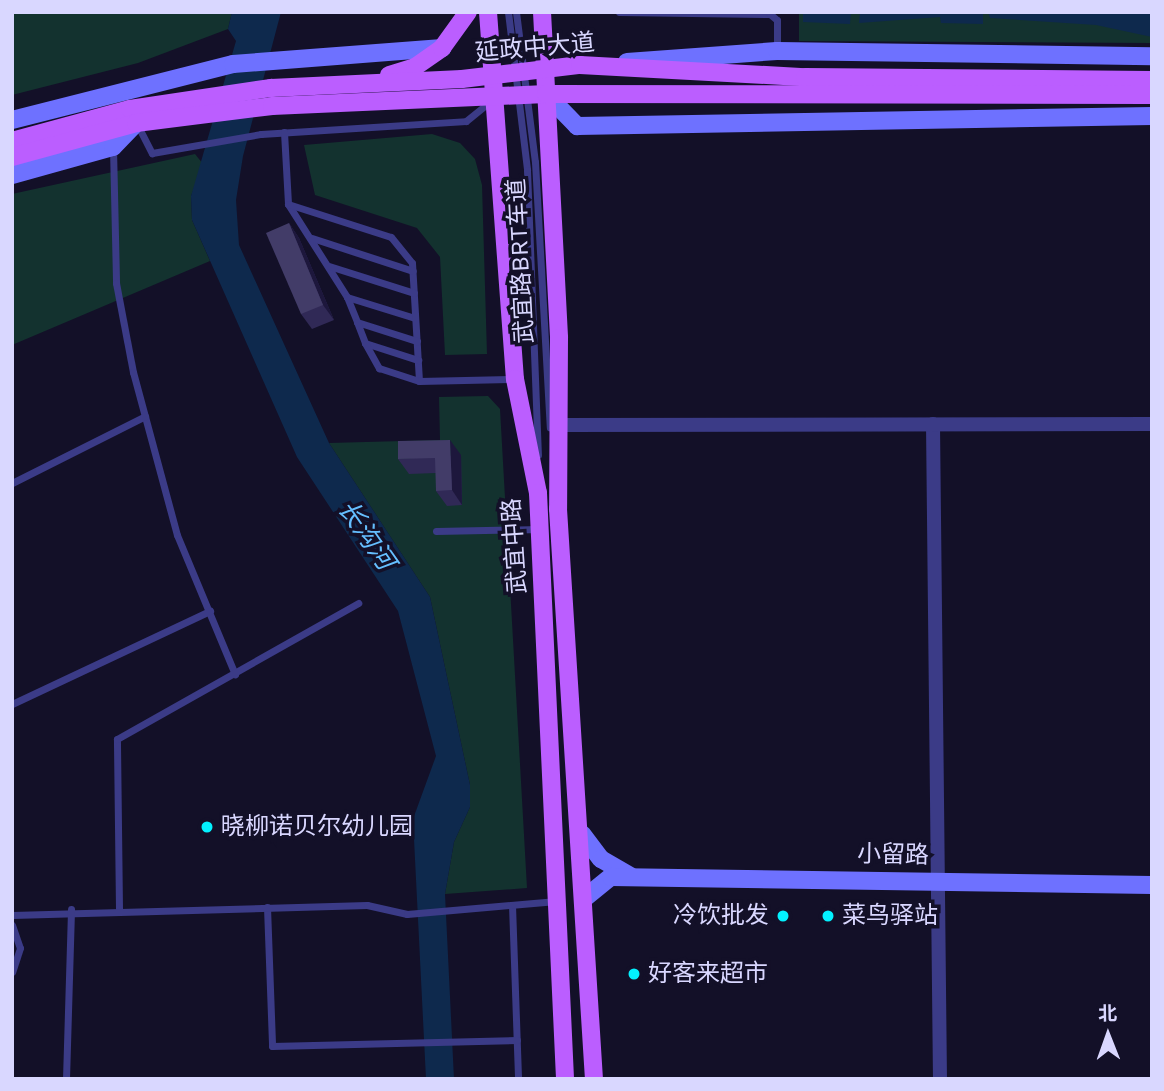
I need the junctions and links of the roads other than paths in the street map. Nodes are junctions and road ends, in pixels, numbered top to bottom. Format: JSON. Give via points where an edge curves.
{"nodes":[{"id":1,"x":468,"y":12,"type":"edge"},
{"id":2,"x":488,"y":12,"type":"edge"},
{"id":3,"x":508,"y":12,"type":"edge"},
{"id":4,"x":516,"y":12,"type":"edge"},
{"id":5,"x":542,"y":12,"type":"edge"},
{"id":6,"x":619,"y":12,"type":"edge"},
{"id":7,"x":442,"y":48,"type":"junction"},
{"id":8,"x":777,"y":51,"type":"junction"},
{"id":9,"x":1152,"y":56,"type":"edge"},
{"id":10,"x":580,"y":65,"type":"junction"},
{"id":11,"x":545,"y":69,"type":"junction"},
{"id":12,"x":519,"y":72,"type":"junction"},
{"id":13,"x":494,"y":75,"type":"junction"},
{"id":14,"x":1152,"y":80,"type":"edge"},
{"id":15,"x":366,"y":82,"type":"junction"},
{"id":16,"x":121,"y":88,"type":"junction"},
{"id":17,"x":546,"y":94,"type":"junction"},
{"id":18,"x":1152,"y":95,"type":"edge"},
{"id":19,"x":522,"y":96,"type":"junction"},
{"id":20,"x":495,"y":98,"type":"junction"},
{"id":21,"x":203,"y":106,"type":"junction"},
{"id":22,"x":133,"y":116,"type":"junction"},
{"id":23,"x":1152,"y":116,"type":"edge"},
{"id":24,"x":12,"y":120,"type":"edge"},
{"id":25,"x":284,"y":132,"type":"junction"},
{"id":26,"x":12,"y":141,"type":"edge"},
{"id":27,"x":113,"y":147,"type":"junction"},
{"id":28,"x":12,"y":157,"type":"edge"},
{"id":29,"x":12,"y":175,"type":"edge"},
{"id":30,"x":288,"y":204,"type":"junction"},
{"id":31,"x":312,"y":238,"type":"junction"},
{"id":32,"x":329,"y":266,"type":"junction"},
{"id":33,"x":413,"y":271,"type":"junction"},
{"id":34,"x":414,"y":293,"type":"junction"},
{"id":35,"x":347,"y":297,"type":"junction"},
{"id":36,"x":415,"y":318,"type":"junction"},
{"id":37,"x":357,"y":322,"type":"junction"},
{"id":38,"x":417,"y":341,"type":"junction"},
{"id":39,"x":365,"y":343,"type":"junction"},
{"id":40,"x":418,"y":360,"type":"junction"},
{"id":41,"x":515,"y":379,"type":"junction"},
{"id":42,"x":419,"y":381,"type":"junction"},
{"id":43,"x":145,"y":416,"type":"junction"},
{"id":44,"x":933,"y":424,"type":"junction"},
{"id":45,"x":1152,"y":424,"type":"edge"},
{"id":46,"x":559,"y":425,"type":"junction"},
{"id":47,"x":12,"y":483,"type":"edge"},
{"id":48,"x":538,"y":493,"type":"junction"},
{"id":49,"x":558,"y":509,"type":"junction"},
{"id":50,"x":540,"y":529,"type":"junction"},
{"id":51,"x":436,"y":531,"type":"dead end"},
{"id":52,"x":358,"y":603,"type":"dead end"},
{"id":53,"x":210,"y":611,"type":"junction"},
{"id":54,"x":234,"y":674,"type":"junction"},
{"id":55,"x":12,"y":704,"type":"edge"},
{"id":56,"x":582,"y":834,"type":"junction"},
{"id":57,"x":633,"y":876,"type":"junction"},
{"id":58,"x":934,"y":880,"type":"junction"},
{"id":59,"x":1152,"y":885,"type":"edge"},
{"id":60,"x":586,"y":897,"type":"junction"},
{"id":61,"x":556,"y":901,"type":"junction"},
{"id":62,"x":512,"y":905,"type":"junction"},
{"id":63,"x":267,"y":907,"type":"junction"},
{"id":64,"x":119,"y":908,"type":"junction"},
{"id":65,"x":71,"y":909,"type":"junction"},
{"id":66,"x":12,"y":915,"type":"edge"},
{"id":67,"x":12,"y":925,"type":"edge"},
{"id":68,"x":12,"y":972,"type":"edge"},
{"id":69,"x":517,"y":1040,"type":"junction"},
{"id":70,"x":66,"y":1079,"type":"edge"},
{"id":71,"x":518,"y":1079,"type":"edge"},
{"id":72,"x":565,"y":1079,"type":"edge"},
{"id":73,"x":594,"y":1079,"type":"edge"},
{"id":74,"x":940,"y":1079,"type":"edge"}],
"edges":[{"from":1,"to":7,"type":"main road"},
{"from":2,"to":13,"type":"main road","name":"武宜中路"},
{"from":3,"to":12,"type":"lane","name":"武宜路BRT车道"},
{"from":4,"to":12,"type":"lane","name":"武宜路BRT车道"},
{"from":5,"to":11,"type":"main road","name":"武宜中路"},
{"from":6,"to":8,"type":"lane","via":[[770,14],[777,20]]},
{"from":7,"to":15,"type":"main road","via":[[415,67]]},
{"from":7,"to":16,"type":"street","via":[[233,64]]},
{"from":8,"to":9,"type":"street"},
{"from":8,"to":10,"type":"street"},
{"from":10,"to":11,"type":"main road","name":"延政中大道"},
{"from":10,"to":14,"type":"main road","name":"延政中大道","via":[[805,77]]},
{"from":11,"to":12,"type":"main road","name":"延政中大道"},
{"from":11,"to":17,"type":"main road","name":"武宜中路"},
{"from":12,"to":13,"type":"main road","name":"延政中大道"},
{"from":12,"to":19,"type":"lane","name":"武宜路BRT车道"},
{"from":13,"to":15,"type":"main road","name":"延政中大道"},
{"from":13,"to":20,"type":"main road","name":"武宜中路"},
{"from":15,"to":21,"type":"main road","name":"延政中大道","via":[[271,88]]},
{"from":16,"to":22,"type":"lane"},
{"from":16,"to":24,"type":"street"},
{"from":17,"to":18,"type":"main road","name":"延政中大道"},
{"from":17,"to":19,"type":"main road","name":"延政中大道"},
{"from":17,"to":23,"type":"street","via":[[577,126]]},
{"from":17,"to":46,"type":"main road","name":"武宜中路"},
{"from":19,"to":20,"type":"main road","name":"延政中大道"},
{"from":19,"to":48,"type":"lane","name":"武宜路BRT车道","via":[[538,351]]},
{"from":19,"to":49,"type":"lane","name":"武宜路BRT车道"},
{"from":20,"to":21,"type":"main road","name":"延政中大道"},
{"from":20,"to":25,"type":"lane","via":[[466,121]]},
{"from":20,"to":41,"type":"main road","name":"武宜中路"},
{"from":21,"to":22,"type":"main road","name":"延政中大道"},
{"from":22,"to":25,"type":"lane","via":[[152,153]]},
{"from":22,"to":26,"type":"main road","name":"延政中大道"},
{"from":22,"to":27,"type":"street"},
{"from":22,"to":28,"type":"main road","name":"延政中大道"},
{"from":25,"to":30,"type":"lane"},
{"from":27,"to":29,"type":"street"},
{"from":27,"to":43,"type":"lane","via":[[116,283]]},
{"from":30,"to":31,"type":"lane"},
{"from":30,"to":33,"type":"lane","via":[[391,237]]},
{"from":31,"to":32,"type":"lane"},
{"from":31,"to":33,"type":"lane"},
{"from":32,"to":34,"type":"lane"},
{"from":32,"to":35,"type":"lane"},
{"from":33,"to":34,"type":"lane"},
{"from":34,"to":36,"type":"lane"},
{"from":35,"to":36,"type":"lane"},
{"from":35,"to":37,"type":"lane"},
{"from":36,"to":38,"type":"lane"},
{"from":37,"to":38,"type":"lane"},
{"from":37,"to":39,"type":"lane"},
{"from":38,"to":40,"type":"lane"},
{"from":39,"to":40,"type":"lane"},
{"from":39,"to":42,"type":"lane","via":[[379,368]]},
{"from":40,"to":42,"type":"lane"},
{"from":41,"to":42,"type":"lane"},
{"from":41,"to":48,"type":"main road","name":"武宜中路"},
{"from":43,"to":47,"type":"lane"},
{"from":43,"to":53,"type":"lane","via":[[177,535]]},
{"from":44,"to":45,"type":"street"},
{"from":44,"to":46,"type":"street"},
{"from":44,"to":58,"type":"street"},
{"from":46,"to":49,"type":"main road","name":"武宜中路"},
{"from":48,"to":50,"type":"main road","name":"武宜中路"},
{"from":49,"to":56,"type":"main road","name":"武宜中路"},
{"from":50,"to":51,"type":"lane"},
{"from":50,"to":61,"type":"main road","name":"武宜中路"},
{"from":52,"to":54,"type":"lane"},
{"from":53,"to":54,"type":"lane"},
{"from":53,"to":55,"type":"lane"},
{"from":54,"to":64,"type":"lane","via":[[117,739]]},
{"from":56,"to":57,"type":"street","name":"小留路","via":[[610,866]]},
{"from":56,"to":60,"type":"main road","name":"武宜中路"},
{"from":57,"to":58,"type":"street","name":"小留路"},
{"from":57,"to":60,"type":"street","name":"小留路","via":[[611,877]]},
{"from":58,"to":59,"type":"street","name":"小留路"},
{"from":58,"to":74,"type":"street"},
{"from":60,"to":73,"type":"main road","name":"武宜中路"},
{"from":61,"to":62,"type":"lane"},
{"from":61,"to":72,"type":"main road","name":"武宜中路"},
{"from":62,"to":63,"type":"lane","via":[[407,914],[367,905]]},
{"from":62,"to":69,"type":"lane"},
{"from":63,"to":64,"type":"lane"},
{"from":63,"to":69,"type":"lane","via":[[272,1046]]},
{"from":64,"to":65,"type":"lane"},
{"from":65,"to":66,"type":"lane"},
{"from":65,"to":70,"type":"lane"},
{"from":67,"to":68,"type":"lane","via":[[20,948]]},
{"from":69,"to":71,"type":"lane"}]}
